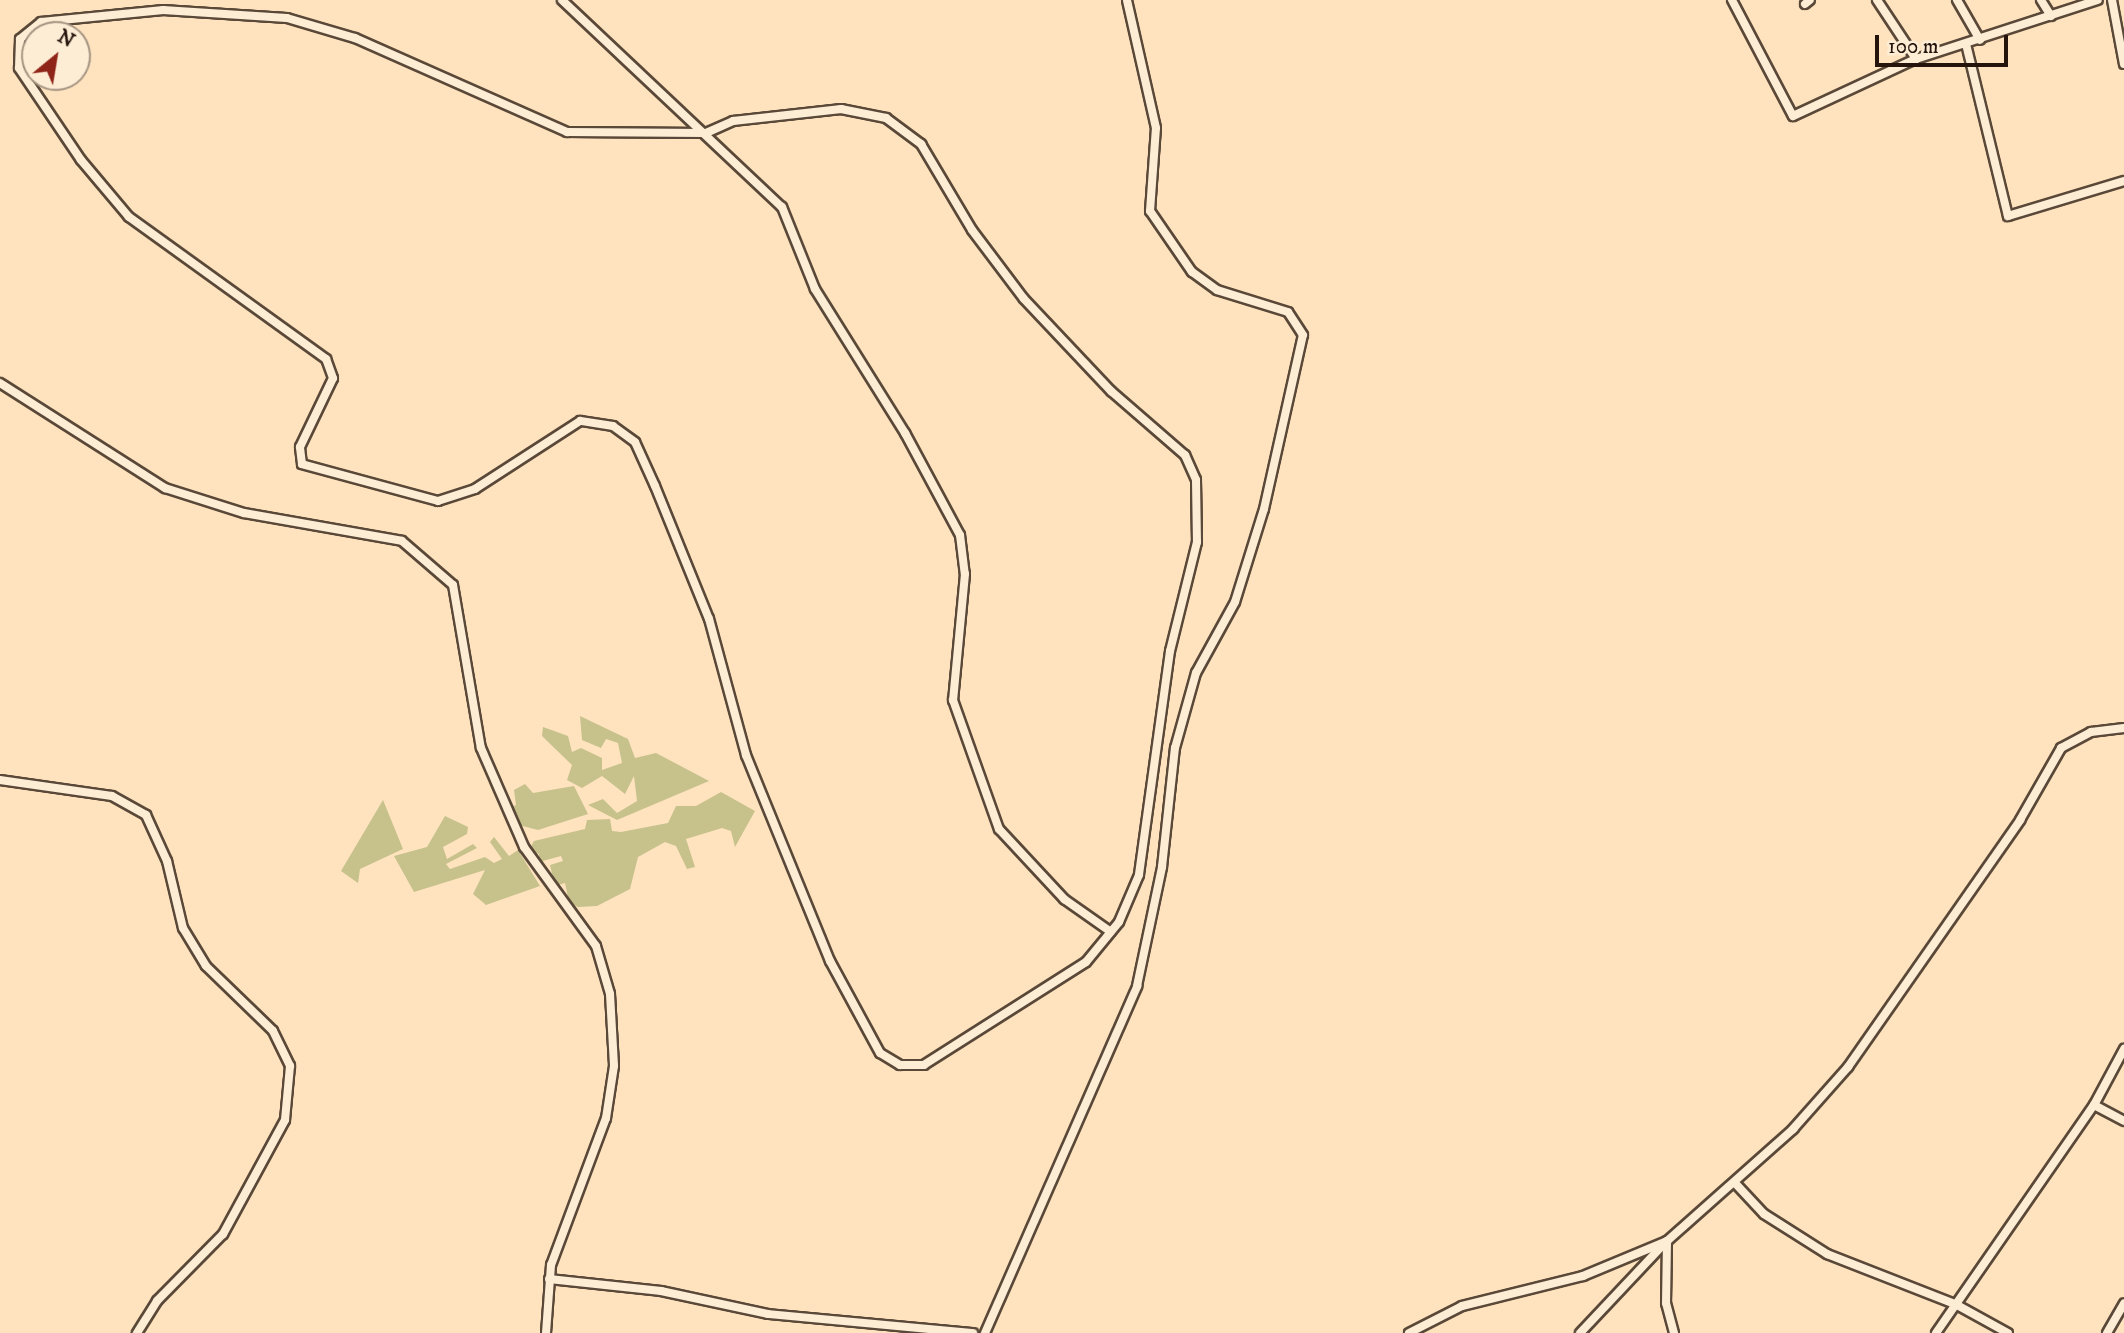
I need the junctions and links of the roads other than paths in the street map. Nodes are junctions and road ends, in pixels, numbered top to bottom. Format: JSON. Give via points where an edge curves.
{"nodes":[{"id":1,"x":562,"y":0,"type":"edge"},
{"id":2,"x":1127,"y":0,"type":"edge"},
{"id":3,"x":1732,"y":0,"type":"edge"},
{"id":4,"x":1877,"y":0,"type":"edge"},
{"id":5,"x":1957,"y":0,"type":"edge"},
{"id":6,"x":2041,"y":0,"type":"edge"},
{"id":7,"x":2098,"y":0,"type":"edge"},
{"id":8,"x":2112,"y":0,"type":"edge"},
{"id":9,"x":2121,"y":12,"type":"edge"},
{"id":10,"x":2051,"y":16,"type":"junction"},
{"id":11,"x":1980,"y":40,"type":"junction"},
{"id":12,"x":1966,"y":44,"type":"junction"},
{"id":13,"x":1916,"y":59,"type":"junction"},
{"id":14,"x":2124,"y":64,"type":"edge"},
{"id":15,"x":706,"y":133,"type":"junction"},
{"id":16,"x":2124,"y":181,"type":"edge"},
{"id":17,"x":0,"y":383,"type":"edge"},
{"id":18,"x":2124,"y":728,"type":"edge"},
{"id":19,"x":0,"y":780,"type":"edge"},
{"id":20,"x":1111,"y":932,"type":"junction"},
{"id":21,"x":2124,"y":1049,"type":"edge"},
{"id":22,"x":2094,"y":1105,"type":"junction"},
{"id":23,"x":2124,"y":1121,"type":"edge"},
{"id":24,"x":1735,"y":1182,"type":"junction"},
{"id":25,"x":1667,"y":1241,"type":"junction"},
{"id":26,"x":549,"y":1279,"type":"junction"},
{"id":27,"x":2124,"y":1303,"type":"edge"},
{"id":28,"x":1957,"y":1305,"type":"junction"},
{"id":29,"x":137,"y":1333,"type":"edge"},
{"id":30,"x":546,"y":1333,"type":"edge"},
{"id":31,"x":973,"y":1333,"type":"edge"},
{"id":32,"x":985,"y":1333,"type":"edge"},
{"id":33,"x":1409,"y":1333,"type":"edge"},
{"id":34,"x":1580,"y":1333,"type":"edge"},
{"id":35,"x":1674,"y":1333,"type":"edge"},
{"id":36,"x":1937,"y":1333,"type":"edge"},
{"id":37,"x":2008,"y":1333,"type":"edge"},
{"id":38,"x":2107,"y":1333,"type":"edge"}],
"edges":[{"from":1,"to":15,"type":"street"},
{"from":2,"to":32,"type":"street","via":[[1156,128],[1150,211],[1192,272],[1217,290],[1288,312],[1303,335],[1240,589],[1196,673],[1175,748],[1161,867],[1137,986]]},
{"from":3,"to":13,"type":"street","via":[[1793,116]]},
{"from":4,"to":13,"type":"street"},
{"from":5,"to":11,"type":"street"},
{"from":6,"to":10,"type":"street"},
{"from":7,"to":10,"type":"street"},
{"from":8,"to":9,"type":"street"},
{"from":9,"to":14,"type":"street"},
{"from":10,"to":11,"type":"street"},
{"from":11,"to":12,"type":"street"},
{"from":12,"to":13,"type":"street"},
{"from":12,"to":16,"type":"street","via":[[2008,216]]},
{"from":15,"to":20,"type":"street","via":[[782,207],[815,289],[960,535],[965,573],[953,700],[999,829],[1056,892]]},
{"from":15,"to":20,"type":"street","via":[[733,121],[841,109],[887,118],[908,132],[1024,299],[1111,391],[1185,455],[1201,507],[1197,542],[1170,651],[1139,875]]},
{"from":15,"to":20,"type":"street","via":[[567,132],[355,38],[287,18],[229,11],[72,16],[28,29],[16,52],[33,95],[129,217],[326,359],[333,378],[300,447],[307,468],[438,501],[475,489],[580,421],[613,426],[635,442],[709,620],[746,755],[830,961],[866,1032],[889,1059],[910,1067],[950,1054],[1054,986]]},
{"from":17,"to":26,"type":"street","via":[[165,488],[244,513],[402,541],[453,585],[481,748],[524,847],[596,946],[610,994],[614,1066],[607,1118]]},
{"from":18,"to":24,"type":"street","via":[[2091,732],[2061,748],[2020,820],[1848,1067]]},
{"from":19,"to":29,"type":"street","via":[[112,796],[145,815],[167,861],[183,929],[206,967],[273,1031],[290,1066],[285,1121],[223,1234],[157,1301]]},
{"from":21,"to":22,"type":"street"},
{"from":22,"to":23,"type":"street"},
{"from":22,"to":28,"type":"street"},
{"from":24,"to":25,"type":"street"},
{"from":24,"to":28,"type":"street","via":[[1764,1214],[1827,1254]]},
{"from":25,"to":33,"type":"street","via":[[1583,1276],[1462,1306]]},
{"from":25,"to":34,"type":"street"},
{"from":25,"to":35,"type":"street","via":[[1666,1303]]},
{"from":26,"to":30,"type":"street"},
{"from":26,"to":31,"type":"street","via":[[661,1291],[768,1314]]},
{"from":27,"to":38,"type":"street"},
{"from":28,"to":36,"type":"street"},
{"from":28,"to":37,"type":"street"}]}
